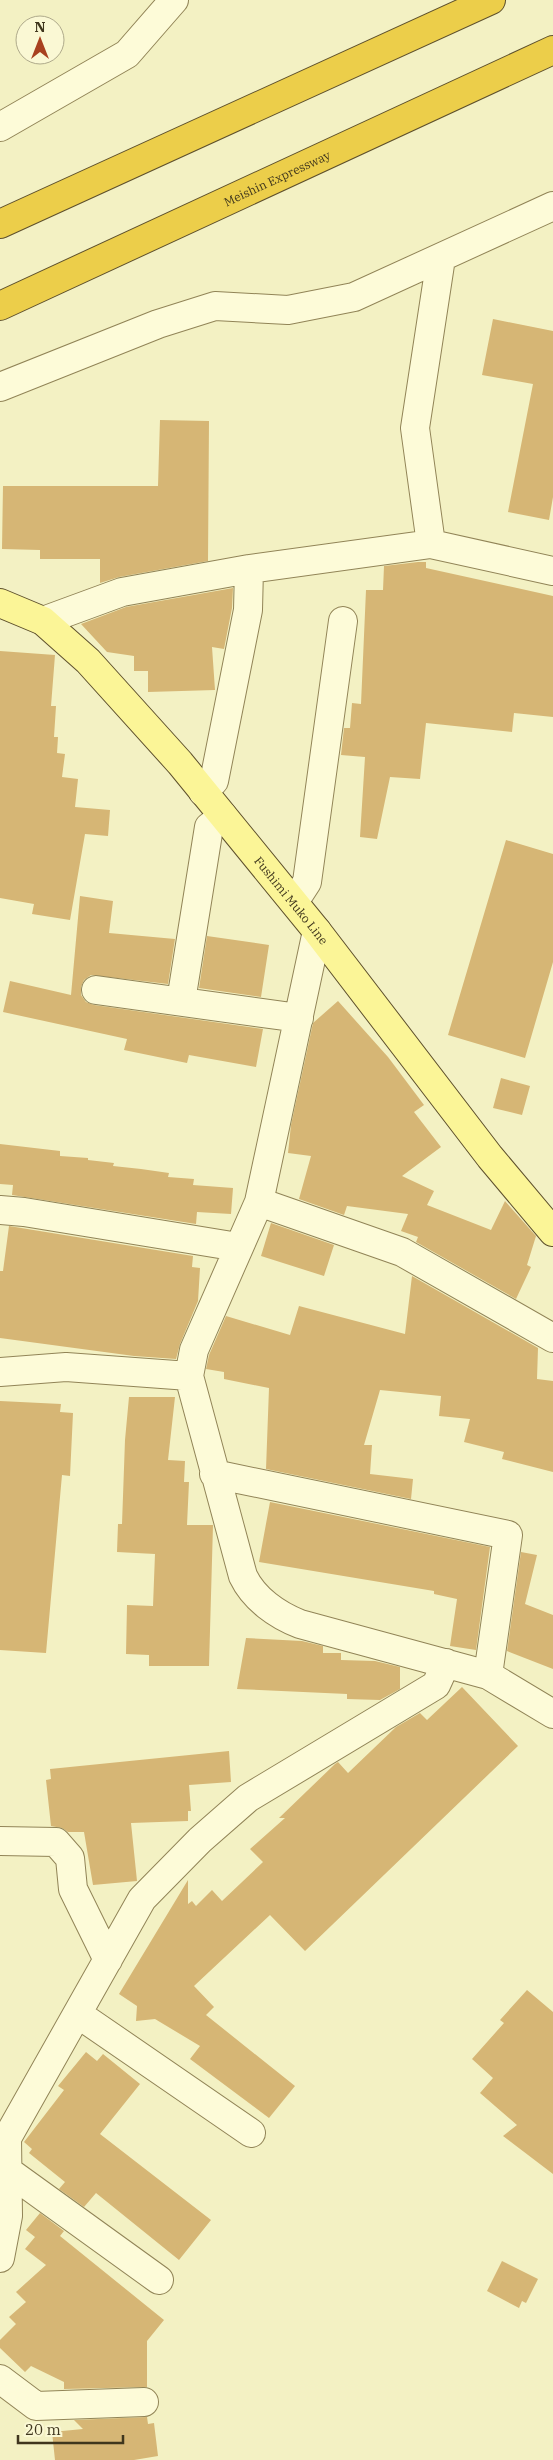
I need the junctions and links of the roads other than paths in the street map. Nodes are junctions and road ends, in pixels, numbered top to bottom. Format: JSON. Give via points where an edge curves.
{"nodes":[{"id":1,"x":174,"y":0,"type":"edge"},
{"id":2,"x":491,"y":0,"type":"edge"},
{"id":3,"x":553,"y":50,"type":"edge"},
{"id":4,"x":0,"y":127,"type":"edge"},
{"id":5,"x":553,"y":206,"type":"edge"},
{"id":6,"x":0,"y":224,"type":"edge"},
{"id":7,"x":441,"y":258,"type":"junction"},
{"id":8,"x":0,"y":306,"type":"edge"},
{"id":9,"x":0,"y":387,"type":"edge"},
{"id":10,"x":431,"y":544,"type":"junction"},
{"id":11,"x":250,"y":569,"type":"junction"},
{"id":12,"x":553,"y":571,"type":"edge"},
{"id":13,"x":0,"y":603,"type":"edge"},
{"id":14,"x":43,"y":621,"type":"junction"},
{"id":15,"x":343,"y":621,"type":"dead end"},
{"id":16,"x":203,"y":792,"type":"junction"},
{"id":17,"x":222,"y":816,"type":"junction"},
{"id":18,"x":294,"y":902,"type":"junction"},
{"id":19,"x":317,"y":931,"type":"junction"},
{"id":20,"x":96,"y":990,"type":"dead end"},
{"id":21,"x":181,"y":1002,"type":"junction"},
{"id":22,"x":298,"y":1018,"type":"junction"},
{"id":23,"x":259,"y":1202,"type":"junction"},
{"id":24,"x":0,"y":1210,"type":"edge"},
{"id":25,"x":553,"y":1232,"type":"edge"},
{"id":26,"x":238,"y":1247,"type":"junction"},
{"id":27,"x":553,"y":1338,"type":"edge"},
{"id":28,"x":0,"y":1372,"type":"edge"},
{"id":29,"x":189,"y":1376,"type":"junction"},
{"id":30,"x":214,"y":1474,"type":"junction"},
{"id":31,"x":446,"y":1663,"type":"junction"},
{"id":32,"x":488,"y":1675,"type":"junction"},
{"id":33,"x":553,"y":1714,"type":"edge"},
{"id":34,"x":0,"y":1841,"type":"edge"},
{"id":35,"x":108,"y":1960,"type":"junction"},
{"id":36,"x":78,"y":2014,"type":"junction"},
{"id":37,"x":251,"y":2134,"type":"dead end"},
{"id":38,"x":8,"y":2171,"type":"junction"},
{"id":39,"x":0,"y":2258,"type":"edge"},
{"id":40,"x":159,"y":2280,"type":"dead end"},
{"id":41,"x":0,"y":2379,"type":"edge"},
{"id":42,"x":144,"y":2402,"type":"dead end"}],
"edges":[{"from":1,"to":4,"type":"street","via":[[127,54]]},
{"from":2,"to":6,"type":"highway"},
{"from":3,"to":8,"type":"highway","name":"Meishin Expressway"},
{"from":5,"to":7,"type":"street"},
{"from":7,"to":9,"type":"street","via":[[354,297],[288,310],[215,306],[158,324]]},
{"from":7,"to":10,"type":"street","via":[[415,428]]},
{"from":10,"to":11,"type":"street"},
{"from":10,"to":12,"type":"street"},
{"from":11,"to":14,"type":"street","via":[[122,592]]},
{"from":11,"to":16,"type":"street","via":[[248,610],[214,781]]},
{"from":13,"to":14,"type":"main road","name":"Fushimi Muko Line"},
{"from":14,"to":16,"type":"main road","name":"Fushimi Muko Line","via":[[88,662]]},
{"from":15,"to":18,"type":"street","via":[[307,882]]},
{"from":16,"to":17,"type":"main road","name":"Fushimi Muko Line"},
{"from":17,"to":18,"type":"main road","name":"Fushimi Muko Line"},
{"from":17,"to":21,"type":"street","via":[[208,827]]},
{"from":18,"to":19,"type":"main road","name":"Fushimi Muko Line"},
{"from":19,"to":22,"type":"street"},
{"from":19,"to":25,"type":"main road","name":"Fushimi Muko Line","via":[[490,1157]]},
{"from":20,"to":21,"type":"street"},
{"from":21,"to":22,"type":"street"},
{"from":22,"to":23,"type":"street"},
{"from":23,"to":26,"type":"street"},
{"from":23,"to":27,"type":"street","via":[[402,1252]]},
{"from":24,"to":26,"type":"street"},
{"from":26,"to":29,"type":"street","via":[[194,1350]]},
{"from":28,"to":29,"type":"street","via":[[66,1367]]},
{"from":29,"to":30,"type":"street"},
{"from":30,"to":31,"type":"street","via":[[243,1576],[250,1589],[269,1606],[284,1618],[300,1624]]},
{"from":30,"to":32,"type":"street","via":[[508,1535]]},
{"from":31,"to":32,"type":"street"},
{"from":31,"to":35,"type":"street","via":[[436,1686],[248,1798],[200,1840],[142,1899]]},
{"from":32,"to":33,"type":"street"},
{"from":34,"to":35,"type":"street","via":[[56,1842],[70,1858],[73,1889]]},
{"from":35,"to":36,"type":"street"},
{"from":36,"to":37,"type":"street"},
{"from":36,"to":38,"type":"street","via":[[7,2138]]},
{"from":38,"to":39,"type":"street","via":[[8,2216]]},
{"from":38,"to":40,"type":"street"},
{"from":41,"to":42,"type":"street","via":[[36,2406]]}]}
